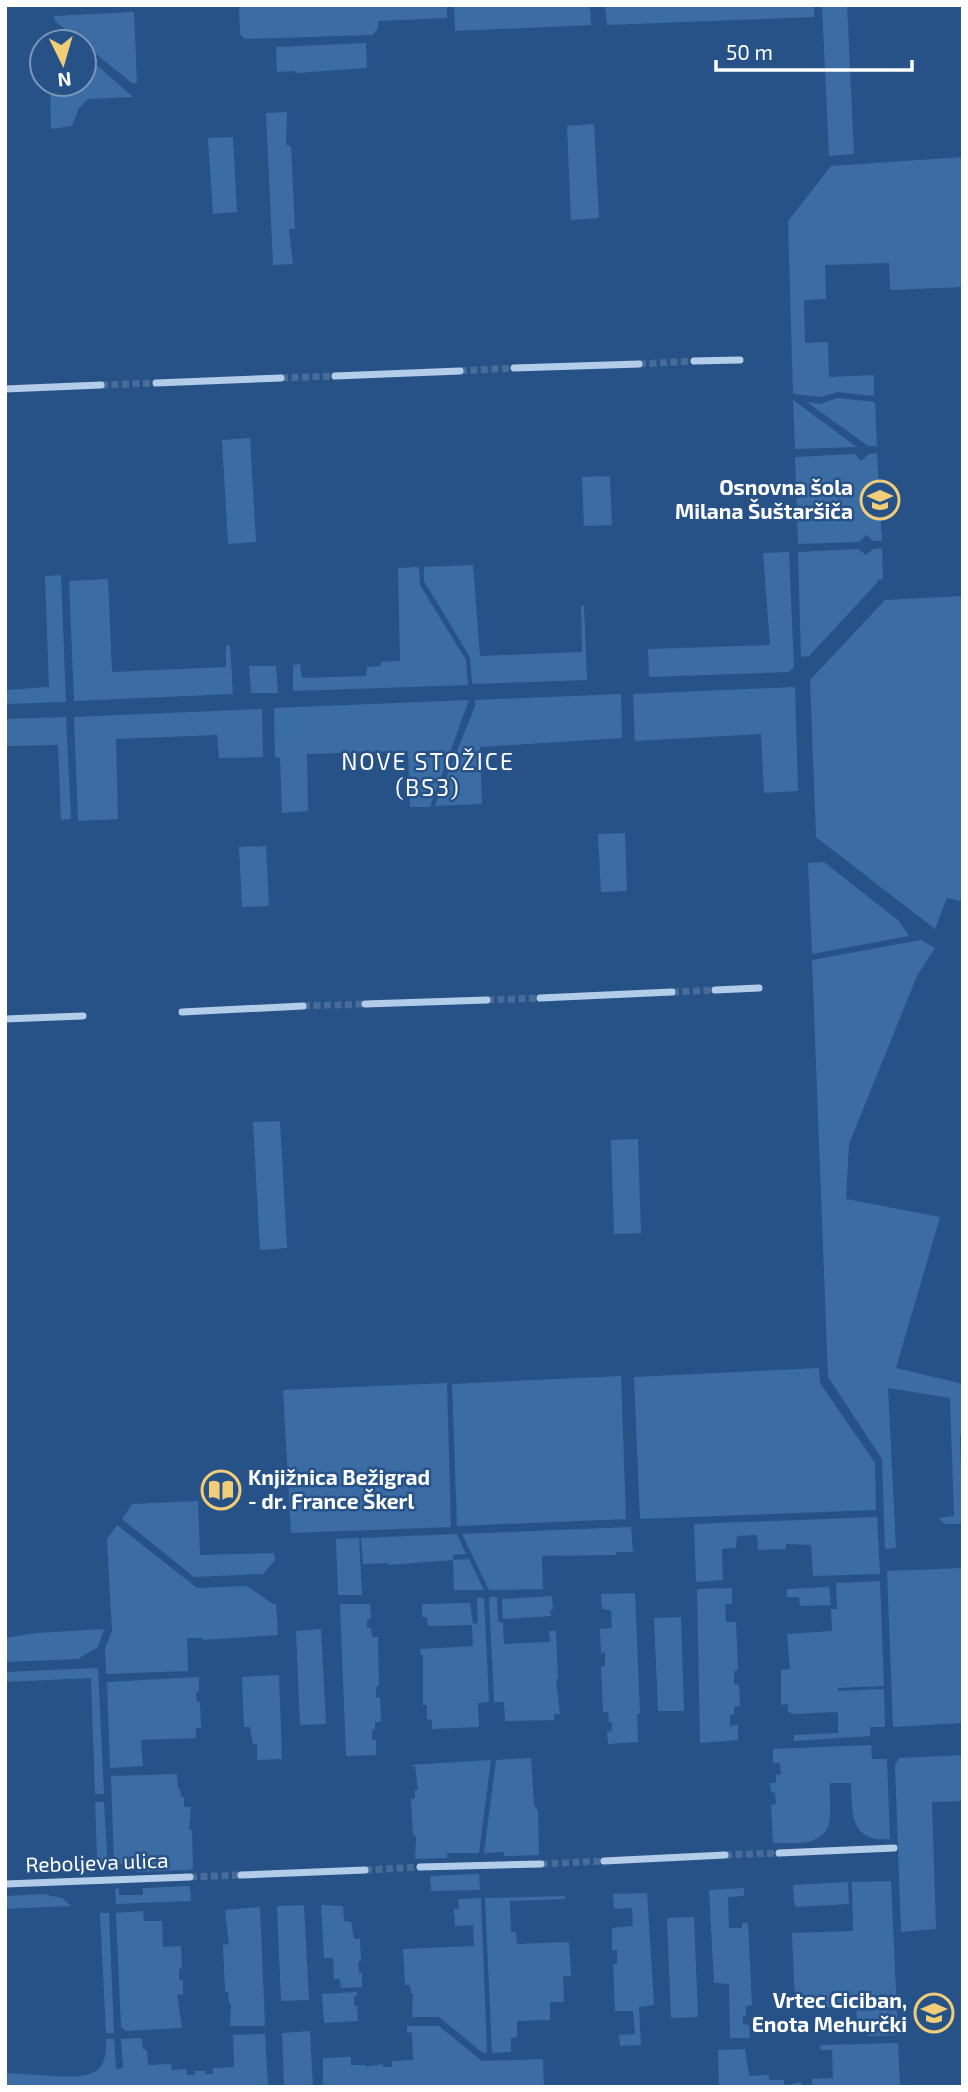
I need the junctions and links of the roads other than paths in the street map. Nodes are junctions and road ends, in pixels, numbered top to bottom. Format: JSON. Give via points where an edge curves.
{"nodes":[{"id":1,"x":740,"y":359,"type":"dead end"},
{"id":2,"x":694,"y":361,"type":"tunnel mouth"},
{"id":3,"x":639,"y":363,"type":"tunnel mouth"},
{"id":4,"x":514,"y":368,"type":"tunnel mouth"},
{"id":5,"x":460,"y":370,"type":"tunnel mouth"},
{"id":6,"x":335,"y":376,"type":"tunnel mouth"},
{"id":7,"x":281,"y":378,"type":"tunnel mouth"},
{"id":8,"x":156,"y":383,"type":"tunnel mouth"},
{"id":9,"x":102,"y":385,"type":"tunnel mouth"},
{"id":10,"x":5,"y":389,"type":"edge"},
{"id":11,"x":759,"y":988,"type":"dead end"},
{"id":12,"x":715,"y":990,"type":"tunnel mouth"},
{"id":13,"x":672,"y":992,"type":"tunnel mouth"},
{"id":14,"x":540,"y":998,"type":"tunnel mouth"},
{"id":15,"x":487,"y":1000,"type":"tunnel mouth"},
{"id":16,"x":365,"y":1004,"type":"tunnel mouth"},
{"id":17,"x":303,"y":1006,"type":"tunnel mouth"},
{"id":18,"x":182,"y":1012,"type":"dead end"},
{"id":19,"x":83,"y":1016,"type":"dead end"},
{"id":20,"x":5,"y":1019,"type":"edge"},
{"id":21,"x":894,"y":1848,"type":"dead end"},
{"id":22,"x":779,"y":1853,"type":"tunnel mouth"},
{"id":23,"x":725,"y":1855,"type":"tunnel mouth"},
{"id":24,"x":604,"y":1861,"type":"tunnel mouth"},
{"id":25,"x":541,"y":1864,"type":"tunnel mouth"},
{"id":26,"x":420,"y":1867,"type":"tunnel mouth"},
{"id":27,"x":365,"y":1870,"type":"tunnel mouth"},
{"id":28,"x":241,"y":1875,"type":"tunnel mouth"},
{"id":29,"x":190,"y":1877,"type":"tunnel mouth"},
{"id":30,"x":5,"y":1884,"type":"edge"}],
"edges":[{"from":1,"to":2,"type":"street"},
{"from":3,"to":4,"type":"street"},
{"from":5,"to":6,"type":"street"},
{"from":7,"to":8,"type":"street"},
{"from":9,"to":10,"type":"street"},
{"from":11,"to":12,"type":"street"},
{"from":13,"to":14,"type":"street"},
{"from":15,"to":16,"type":"street"},
{"from":17,"to":18,"type":"street"},
{"from":19,"to":20,"type":"street"},
{"from":21,"to":22,"type":"street"},
{"from":23,"to":24,"type":"street"},
{"from":25,"to":26,"type":"street"},
{"from":27,"to":28,"type":"street"},
{"from":29,"to":30,"type":"street","name":"Reboljeva ulica"}]}
